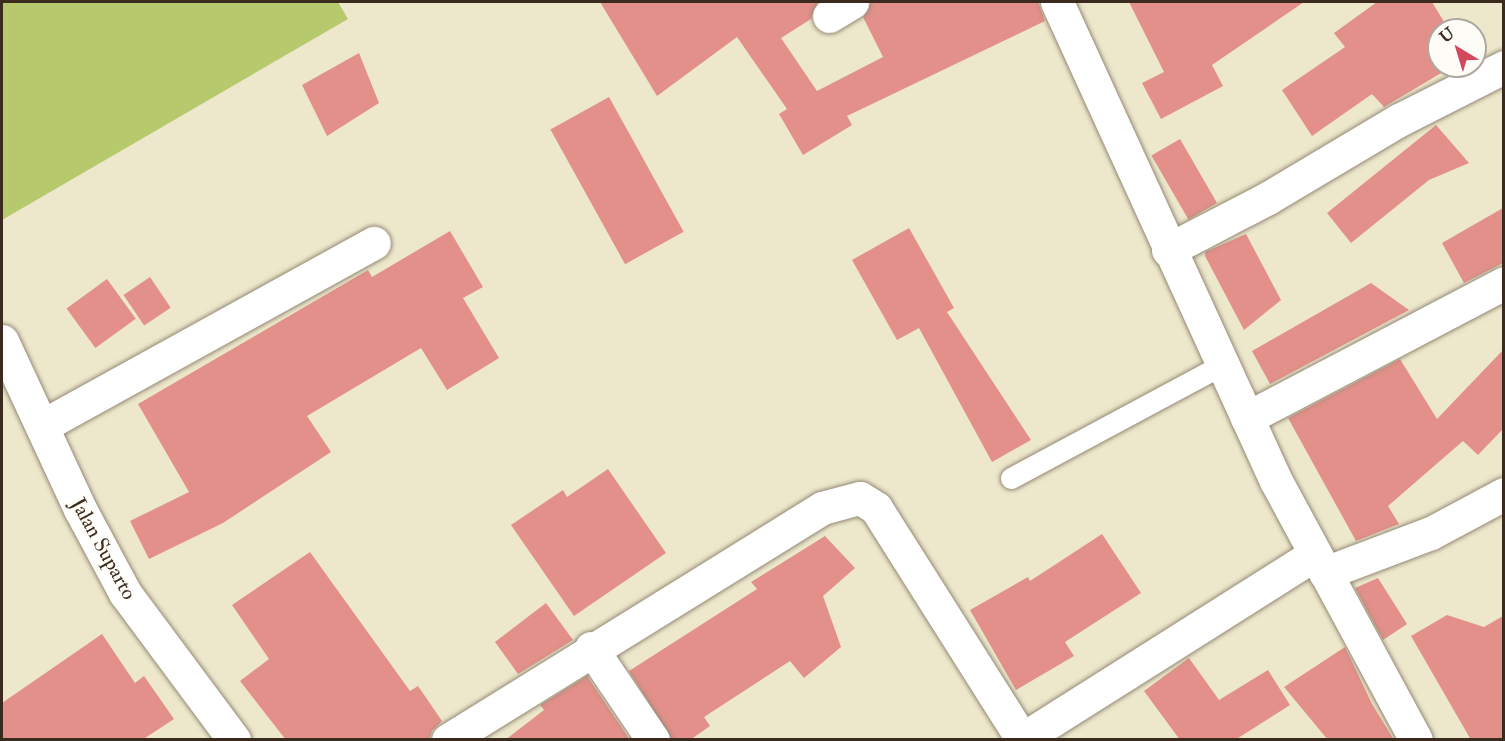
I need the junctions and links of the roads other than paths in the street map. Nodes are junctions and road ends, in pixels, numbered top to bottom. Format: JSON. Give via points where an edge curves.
{"nodes":[{"id":1,"x":1057,"y":2,"type":"edge"},
{"id":2,"x":1503,"y":67,"type":"edge"},
{"id":3,"x":374,"y":243,"type":"dead end"},
{"id":4,"x":1168,"y":250,"type":"junction"},
{"id":5,"x":1503,"y":282,"type":"edge"},
{"id":6,"x":2,"y":341,"type":"edge"},
{"id":7,"x":1222,"y":365,"type":"junction"},
{"id":8,"x":1247,"y":418,"type":"junction"},
{"id":9,"x":42,"y":426,"type":"junction"},
{"id":10,"x":1011,"y":478,"type":"dead end"},
{"id":11,"x":1503,"y":494,"type":"edge"},
{"id":12,"x":1320,"y":563,"type":"junction"},
{"id":13,"x":591,"y":648,"type":"junction"},
{"id":14,"x":1021,"y":739,"type":"edge"},
{"id":15,"x":234,"y":740,"type":"edge"},
{"id":16,"x":448,"y":740,"type":"edge"},
{"id":17,"x":653,"y":740,"type":"edge"},
{"id":18,"x":1416,"y":740,"type":"edge"}],
"edges":[{"from":1,"to":4,"type":"street"},
{"from":2,"to":4,"type":"street","via":[[1408,115],[1268,198]]},
{"from":3,"to":9,"type":"street"},
{"from":4,"to":7,"type":"street"},
{"from":5,"to":8,"type":"street"},
{"from":6,"to":9,"type":"street","name":"Jalan Suparto"},
{"from":7,"to":8,"type":"street"},
{"from":7,"to":10,"type":"lane"},
{"from":8,"to":12,"type":"street"},
{"from":9,"to":15,"type":"street","name":"Jalan Suparto","via":[[125,593]]},
{"from":11,"to":12,"type":"street","via":[[1431,533]]},
{"from":12,"to":14,"type":"street"},
{"from":12,"to":18,"type":"street"},
{"from":13,"to":14,"type":"street","via":[[822,508],[860,498],[876,508]]},
{"from":13,"to":16,"type":"street"},
{"from":13,"to":17,"type":"street"}]}
